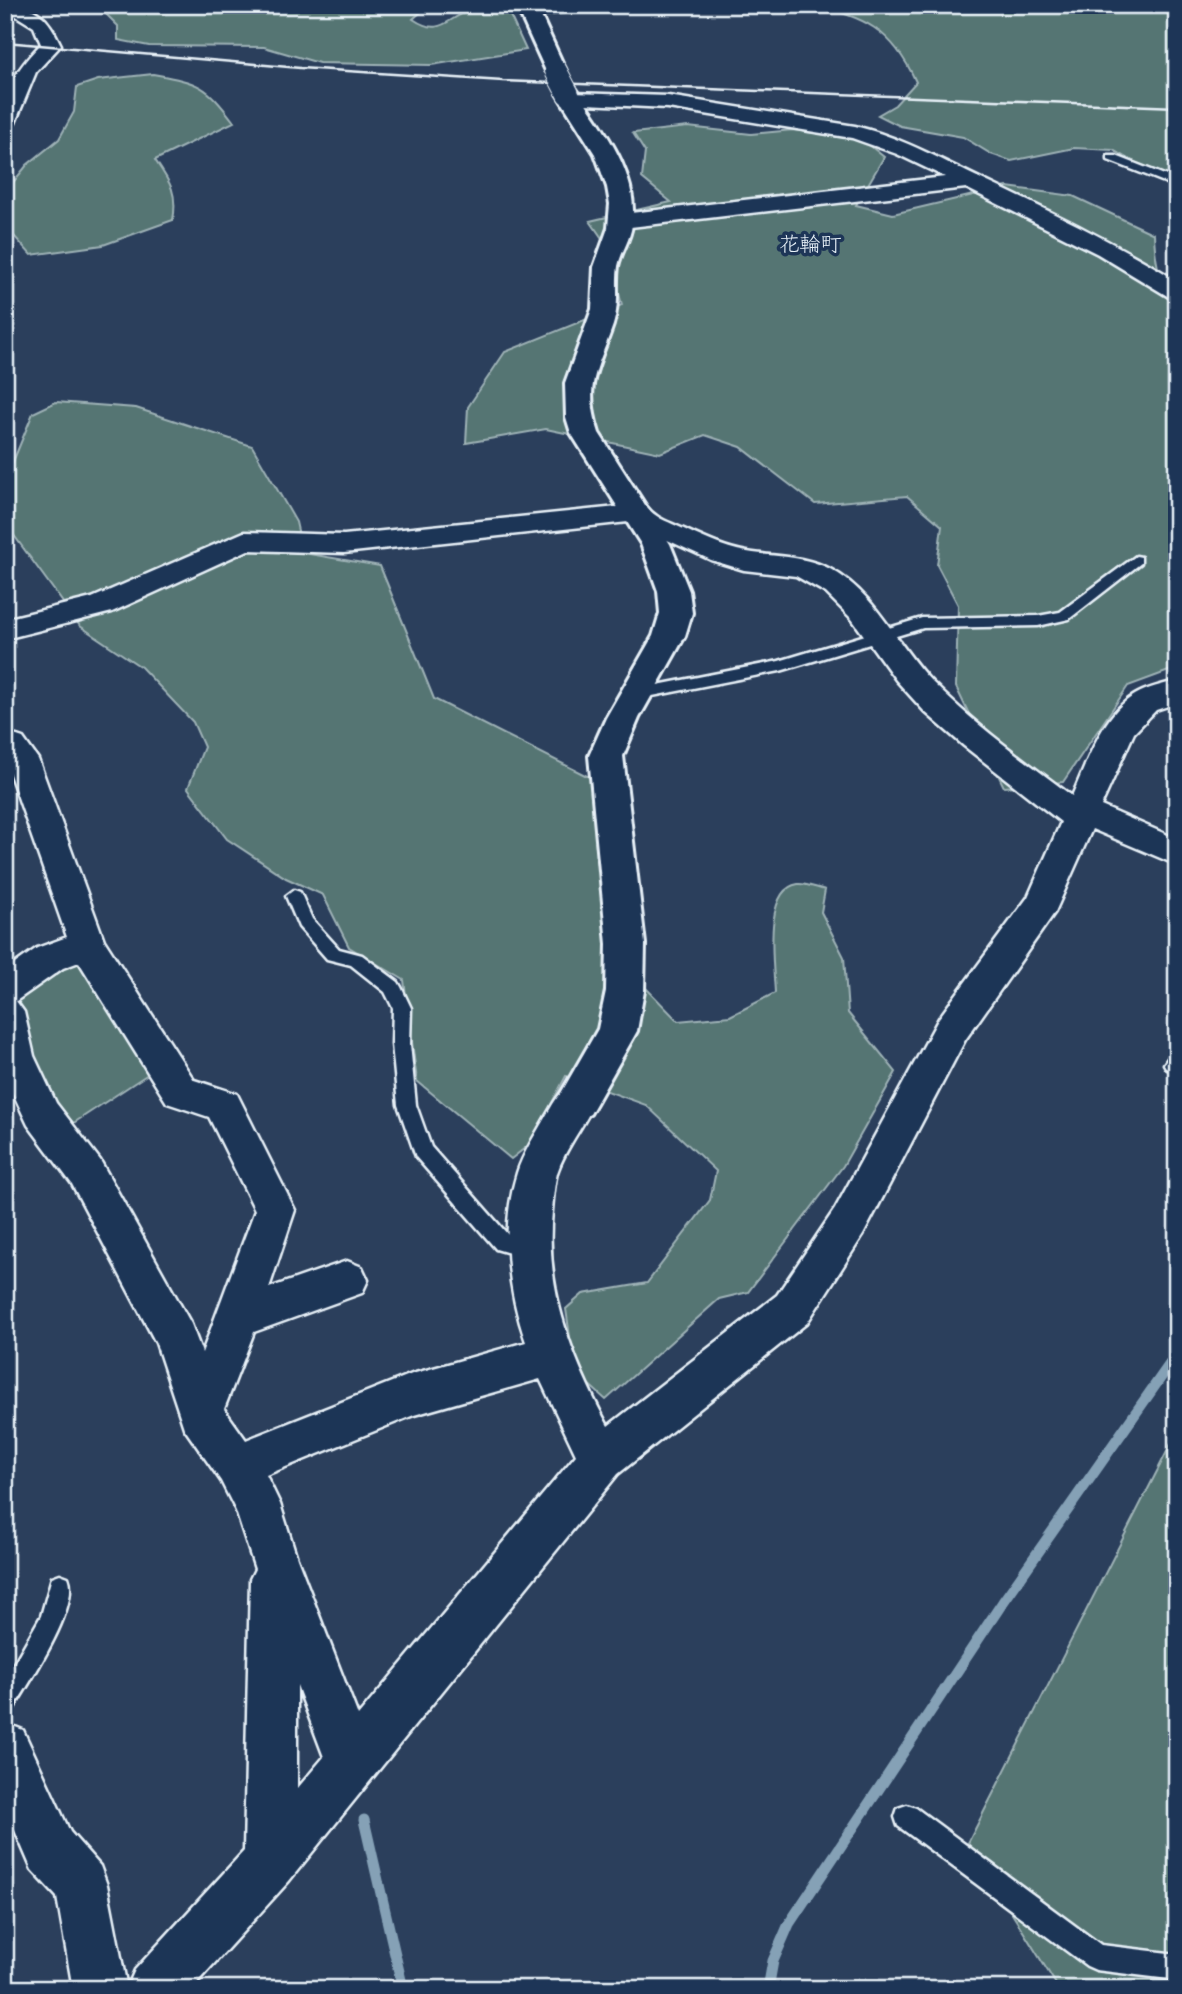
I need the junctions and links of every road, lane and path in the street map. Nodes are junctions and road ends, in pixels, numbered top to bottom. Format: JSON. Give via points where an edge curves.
{"nodes":[{"id":1,"x":526,"y":5,"type":"edge"},
{"id":2,"x":10,"y":12,"type":"edge"},
{"id":3,"x":26,"y":33,"type":"dead end"},
{"id":4,"x":16,"y":54,"type":"dead end"},
{"id":5,"x":5,"y":74,"type":"edge"},
{"id":6,"x":565,"y":88,"type":"junction"},
{"id":7,"x":5,"y":123,"type":"edge"},
{"id":8,"x":1112,"y":158,"type":"dead end"},
{"id":9,"x":970,"y":181,"type":"junction"},
{"id":10,"x":1177,"y":184,"type":"edge"},
{"id":11,"x":622,"y":220,"type":"junction"},
{"id":12,"x":1177,"y":292,"type":"edge"},
{"id":13,"x":638,"y":516,"type":"junction"},
{"id":14,"x":1136,"y":560,"type":"dead end"},
{"id":15,"x":5,"y":629,"type":"edge"},
{"id":16,"x":880,"y":634,"type":"junction"},
{"id":17,"x":1177,"y":691,"type":"edge"},
{"id":18,"x":637,"y":694,"type":"junction"},
{"id":19,"x":5,"y":743,"type":"edge"},
{"id":20,"x":1080,"y":815,"type":"junction"},
{"id":21,"x":1177,"y":853,"type":"edge"},
{"id":22,"x":294,"y":896,"type":"dead end"},
{"id":23,"x":87,"y":944,"type":"junction"},
{"id":24,"x":5,"y":990,"type":"edge"},
{"id":25,"x":5,"y":1012,"type":"edge"},
{"id":26,"x":576,"y":1102,"type":"joint"},
{"id":27,"x":527,"y":1249,"type":"junction"},
{"id":28,"x":347,"y":1280,"type":"dead end"},
{"id":29,"x":239,"y":1318,"type":"junction"},
{"id":30,"x":553,"y":1355,"type":"junction"},
{"id":31,"x":200,"y":1413,"type":"junction"},
{"id":32,"x":602,"y":1459,"type":"junction"},
{"id":33,"x":237,"y":1465,"type":"junction"},
{"id":34,"x":274,"y":1558,"type":"junction"},
{"id":35,"x":60,"y":1585,"type":"dead end"},
{"id":36,"x":5,"y":1702,"type":"edge"},
{"id":37,"x":5,"y":1748,"type":"edge"},
{"id":38,"x":351,"y":1762,"type":"junction"},
{"id":39,"x":907,"y":1817,"type":"dead end"},
{"id":40,"x":270,"y":1862,"type":"junction"},
{"id":41,"x":1177,"y":1967,"type":"edge"},
{"id":42,"x":100,"y":1989,"type":"edge"},
{"id":43,"x":154,"y":1989,"type":"edge"}],
"edges":[{"from":1,"to":6,"type":"street"},
{"from":2,"to":3,"type":"street","via":[[30,26]]},
{"from":2,"to":7,"type":"street","via":[[43,24],[51,45],[27,70]]},
{"from":4,"to":5,"type":"street"},
{"from":6,"to":9,"type":"street","via":[[855,132],[884,140]]},
{"from":6,"to":11,"type":"street","via":[[605,150]]},
{"from":8,"to":10,"type":"lane"},
{"from":9,"to":11,"type":"street"},
{"from":9,"to":12,"type":"street"},
{"from":11,"to":13,"type":"street","via":[[607,261],[604,312],[577,382],[576,400],[585,433]]},
{"from":13,"to":15,"type":"street","via":[[344,544],[244,541],[102,605]]},
{"from":13,"to":16,"type":"street","via":[[735,559],[819,575],[845,592]]},
{"from":13,"to":18,"type":"street","via":[[669,576],[676,612],[668,637]]},
{"from":14,"to":16,"type":"lane","via":[[1064,616],[1038,621],[922,622]]},
{"from":16,"to":18,"type":"lane","via":[[780,666]]},
{"from":16,"to":20,"type":"street","via":[[918,686],[961,725]]},
{"from":17,"to":20,"type":"street","via":[[1145,704],[1122,726]]},
{"from":18,"to":26,"type":"street","via":[[612,735],[606,756],[626,944],[625,991],[617,1031]]},
{"from":19,"to":23,"type":"street","via":[[22,759]]},
{"from":20,"to":21,"type":"street"},
{"from":20,"to":32,"type":"street","via":[[1043,903],[952,1029],[849,1222],[792,1309]]},
{"from":22,"to":27,"type":"lane","via":[[305,922],[333,954],[356,960],[392,987],[402,1008],[407,1105],[423,1151],[503,1242]]},
{"from":23,"to":24,"type":"street","via":[[50,958]]},
{"from":23,"to":29,"type":"street","via":[[181,1092],[223,1105],[275,1210]]},
{"from":25,"to":31,"type":"street","via":[[15,1056],[42,1114],[86,1172],[176,1338]]},
{"from":26,"to":27,"type":"street","via":[[538,1170]]},
{"from":27,"to":30,"type":"street","via":[[532,1289]]},
{"from":28,"to":29,"type":"street"},
{"from":29,"to":31,"type":"street"},
{"from":30,"to":32,"type":"street"},
{"from":30,"to":33,"type":"street","via":[[412,1395]]},
{"from":31,"to":33,"type":"street"},
{"from":32,"to":38,"type":"street"},
{"from":33,"to":34,"type":"street","via":[[257,1504]]},
{"from":34,"to":38,"type":"street"},
{"from":34,"to":40,"type":"street"},
{"from":35,"to":36,"type":"lane","via":[[52,1620]]},
{"from":37,"to":42,"type":"street","via":[[51,1851],[81,1885]]},
{"from":38,"to":40,"type":"street"},
{"from":39,"to":41,"type":"lane","via":[[1096,1957]]},
{"from":40,"to":43,"type":"street"}]}
